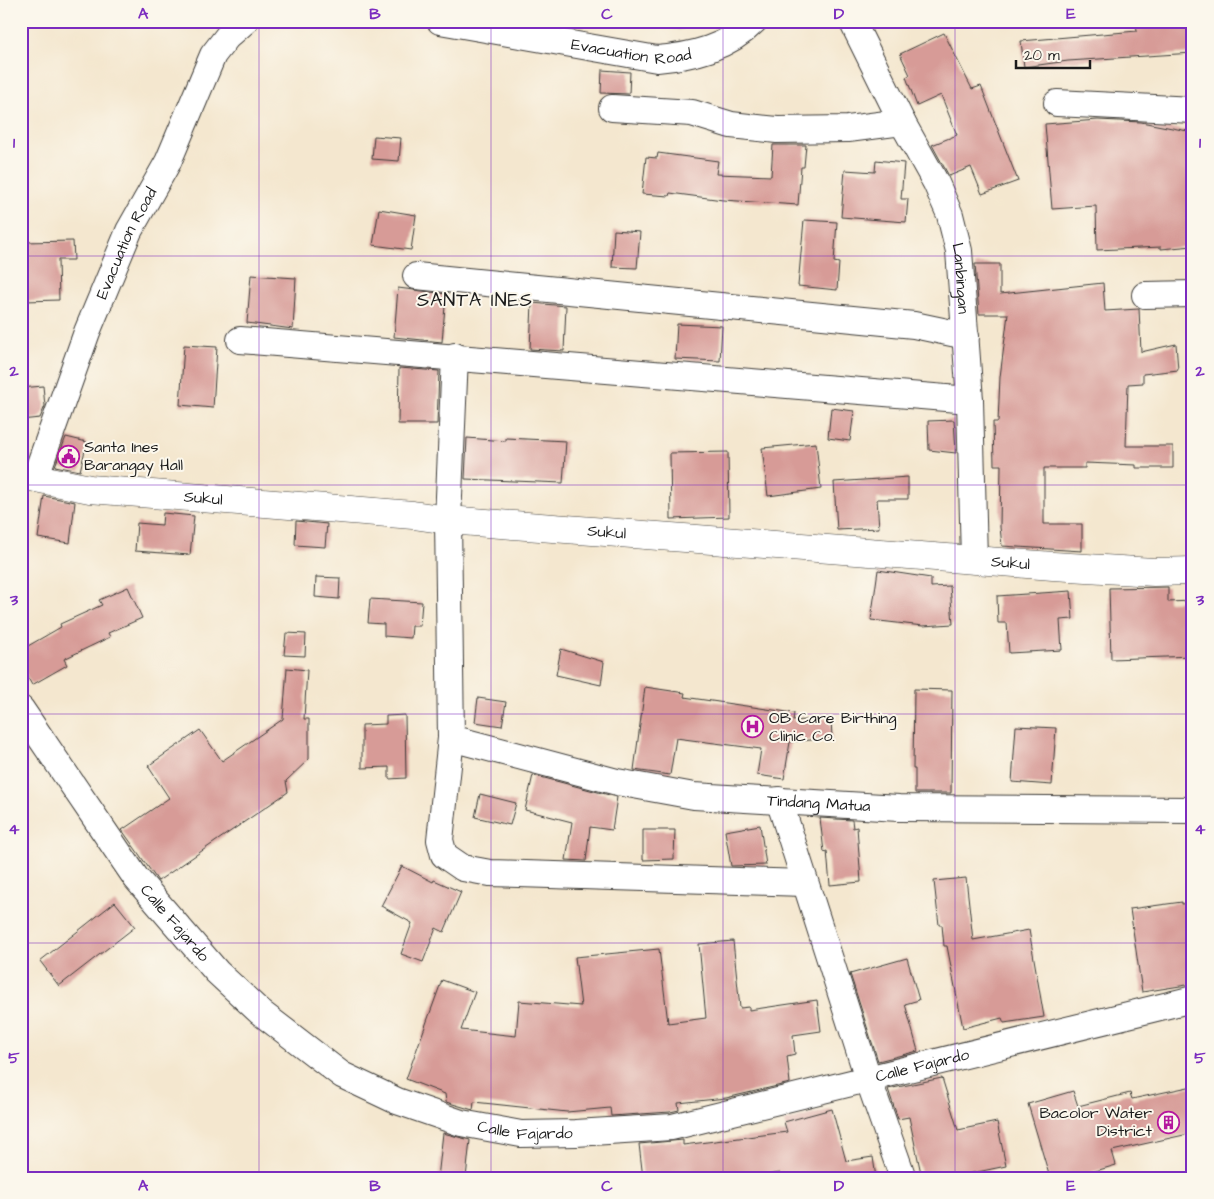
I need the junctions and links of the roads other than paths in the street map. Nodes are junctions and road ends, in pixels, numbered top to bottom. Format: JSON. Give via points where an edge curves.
{"nodes":[{"id":1,"x":245,"y":21,"type":"edge"},
{"id":2,"x":440,"y":21,"type":"edge"},
{"id":3,"x":754,"y":21,"type":"edge"},
{"id":4,"x":852,"y":21,"type":"edge"},
{"id":5,"x":1057,"y":103,"type":"dead end"},
{"id":6,"x":612,"y":108,"type":"dead end"},
{"id":7,"x":1193,"y":110,"type":"edge"},
{"id":8,"x":902,"y":122,"type":"junction"},
{"id":9,"x":416,"y":276,"type":"dead end"},
{"id":10,"x":1193,"y":294,"type":"edge"},
{"id":11,"x":1146,"y":295,"type":"dead end"},
{"id":12,"x":966,"y":336,"type":"junction"},
{"id":13,"x":240,"y":340,"type":"dead end"},
{"id":14,"x":455,"y":356,"type":"junction"},
{"id":15,"x":970,"y":400,"type":"junction"},
{"id":16,"x":28,"y":477,"type":"edge"},
{"id":17,"x":448,"y":520,"type":"junction"},
{"id":18,"x":974,"y":560,"type":"junction"},
{"id":19,"x":1193,"y":571,"type":"edge"},
{"id":20,"x":21,"y":709,"type":"edge"},
{"id":21,"x":451,"y":738,"type":"junction"},
{"id":22,"x":779,"y":800,"type":"junction"},
{"id":23,"x":1193,"y":810,"type":"edge"},
{"id":24,"x":805,"y":883,"type":"junction"},
{"id":25,"x":1193,"y":999,"type":"edge"},
{"id":26,"x":868,"y":1078,"type":"junction"},
{"id":27,"x":904,"y":1178,"type":"edge"}],
"edges":[{"from":1,"to":16,"type":"street","name":"Evacuation Road","via":[[213,55],[168,162],[129,231]]},
{"from":2,"to":3,"type":"street","name":"Evacuation Road","via":[[657,59],[686,56],[712,48],[736,37]]},
{"from":4,"to":8,"type":"street","name":"Lanbingan"},
{"from":5,"to":7,"type":"street"},
{"from":6,"to":8,"type":"street","via":[[692,112],[731,125],[777,130],[848,129]]},
{"from":8,"to":12,"type":"street","name":"Lanbingan","via":[[950,215],[959,251]]},
{"from":9,"to":12,"type":"street","via":[[914,325]]},
{"from":10,"to":11,"type":"street"},
{"from":12,"to":15,"type":"street","name":"Lanbingan"},
{"from":13,"to":14,"type":"street"},
{"from":14,"to":15,"type":"street"},
{"from":14,"to":17,"type":"street"},
{"from":15,"to":18,"type":"street","name":"Lanbingan"},
{"from":16,"to":17,"type":"street","name":"Sukul","via":[[90,489]]},
{"from":17,"to":18,"type":"street","name":"Sukul"},
{"from":17,"to":21,"type":"street"},
{"from":18,"to":19,"type":"street","name":"Sukul","via":[[1154,572]]},
{"from":20,"to":26,"type":"street","name":"Calle Fajardo","via":[[136,878],[217,972],[260,1012],[342,1075],[397,1101],[460,1124],[521,1134],[576,1133],[672,1127]]},
{"from":21,"to":22,"type":"street","name":"Tindang Matua","via":[[617,782],[694,796]]},
{"from":21,"to":24,"type":"street","via":[[440,840],[444,856],[463,868],[490,873]]},
{"from":22,"to":23,"type":"street","name":"Tindang Matua","via":[[899,808]]},
{"from":22,"to":24,"type":"street"},
{"from":24,"to":26,"type":"street"},
{"from":25,"to":26,"type":"street","name":"Calle Fajardo"},
{"from":26,"to":27,"type":"street"}]}
